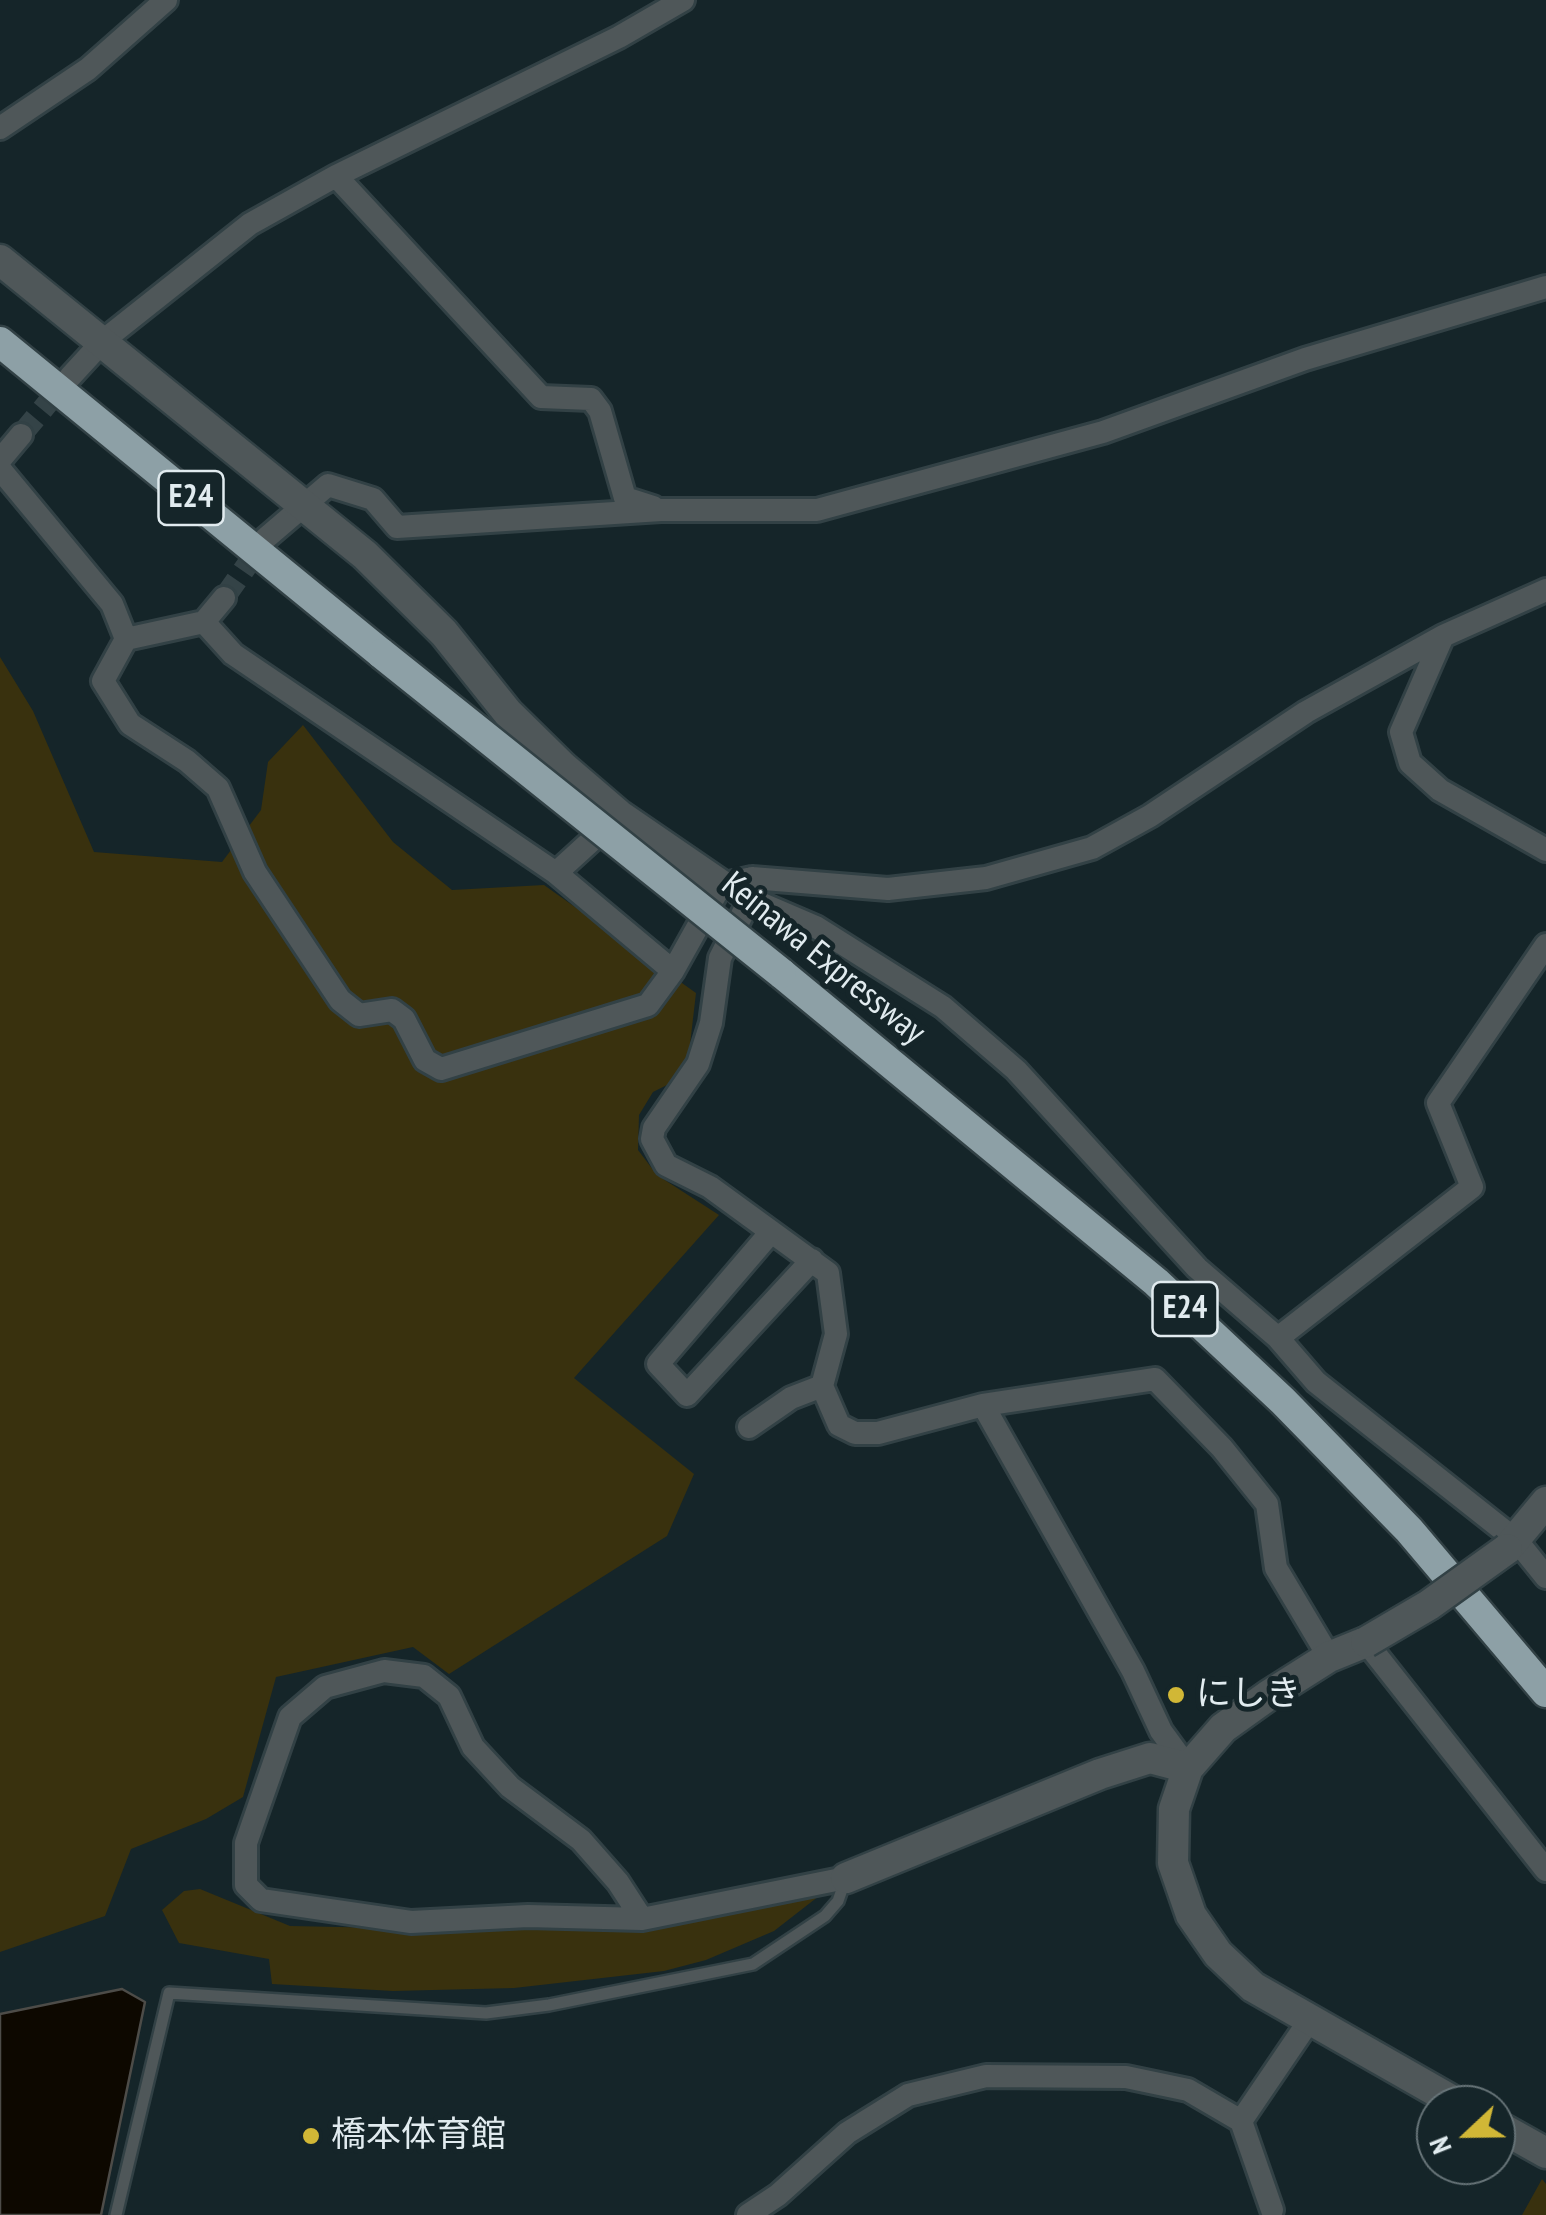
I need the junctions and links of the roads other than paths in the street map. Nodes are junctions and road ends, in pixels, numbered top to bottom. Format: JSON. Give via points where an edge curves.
{"nodes":[{"id":1,"x":166,"y":0,"type":"edge"},
{"id":2,"x":683,"y":0,"type":"edge"},
{"id":3,"x":0,"y":128,"type":"edge"},
{"id":4,"x":336,"y":176,"type":"junction"},
{"id":5,"x":0,"y":260,"type":"edge"},
{"id":6,"x":1546,"y":288,"type":"edge"},
{"id":7,"x":104,"y":340,"type":"junction"},
{"id":8,"x":0,"y":342,"type":"edge"},
{"id":9,"x":70,"y":377,"type":"tunnel mouth"},
{"id":10,"x":22,"y":435,"type":"tunnel mouth"},
{"id":11,"x":0,"y":460,"type":"edge"},
{"id":12,"x":0,"y":469,"type":"edge"},
{"id":13,"x":304,"y":501,"type":"junction"},
{"id":14,"x":661,"y":510,"type":"junction"},
{"id":15,"x":266,"y":538,"type":"tunnel mouth"},
{"id":16,"x":1546,"y":590,"type":"edge"},
{"id":17,"x":224,"y":598,"type":"tunnel mouth"},
{"id":18,"x":204,"y":622,"type":"junction"},
{"id":19,"x":1442,"y":636,"type":"junction"},
{"id":20,"x":126,"y":639,"type":"junction"},
{"id":21,"x":619,"y":815,"type":"junction"},
{"id":22,"x":1546,"y":850,"type":"edge"},
{"id":23,"x":556,"y":874,"type":"junction"},
{"id":24,"x":722,"y":885,"type":"junction"},
{"id":25,"x":751,"y":889,"type":"junction"},
{"id":26,"x":1546,"y":946,"type":"edge"},
{"id":27,"x":673,"y":971,"type":"junction"},
{"id":28,"x":770,"y":1232,"type":"junction"},
{"id":29,"x":812,"y":1260,"type":"junction"},
{"id":30,"x":1278,"y":1338,"type":"junction"},
{"id":31,"x":822,"y":1386,"type":"junction"},
{"id":32,"x":983,"y":1405,"type":"junction"},
{"id":33,"x":749,"y":1427,"type":"dead end"},
{"id":34,"x":1546,"y":1502,"type":"edge"},
{"id":35,"x":1512,"y":1545,"type":"junction"},
{"id":36,"x":1546,"y":1577,"type":"edge"},
{"id":37,"x":1366,"y":1642,"type":"junction"},
{"id":38,"x":1329,"y":1657,"type":"junction"},
{"id":39,"x":1546,"y":1692,"type":"edge"},
{"id":40,"x":1188,"y":1768,"type":"junction"},
{"id":41,"x":1546,"y":1870,"type":"edge"},
{"id":42,"x":846,"y":1878,"type":"junction"},
{"id":43,"x":642,"y":1919,"type":"junction"},
{"id":44,"x":1309,"y":2021,"type":"junction"},
{"id":45,"x":1424,"y":2085,"type":"edge"},
{"id":46,"x":1241,"y":2121,"type":"junction"},
{"id":47,"x":1516,"y":2136,"type":"edge"},
{"id":48,"x":1546,"y":2152,"type":"edge"},
{"id":49,"x":1272,"y":2210,"type":"dead end"},
{"id":50,"x":116,"y":2215,"type":"edge"},
{"id":51,"x":748,"y":2215,"type":"edge"}],
"edges":[{"from":1,"to":3,"type":"street","via":[[88,70]]},
{"from":2,"to":4,"type":"street"},
{"from":4,"to":7,"type":"street","via":[[250,224]]},
{"from":4,"to":14,"type":"street","via":[[540,397],[592,399],[624,498]]},
{"from":5,"to":7,"type":"street"},
{"from":6,"to":14,"type":"street","via":[[1305,359],[1103,432],[817,510]]},
{"from":7,"to":9,"type":"street"},
{"from":7,"to":13,"type":"street"},
{"from":8,"to":39,"type":"highway","name":"Keinawa Expressway","number":"E24","bridge":true,"via":[[1156,1282],[1409,1530]]},
{"from":10,"to":11,"type":"street"},
{"from":12,"to":20,"type":"street","via":[[112,604]]},
{"from":13,"to":14,"type":"street","via":[[328,485],[347,489],[374,499],[397,527],[425,528]]},
{"from":13,"to":15,"type":"street"},
{"from":13,"to":21,"type":"street","via":[[404,590],[508,713]]},
{"from":16,"to":19,"type":"street"},
{"from":17,"to":18,"type":"street"},
{"from":18,"to":20,"type":"street"},
{"from":18,"to":23,"type":"street","via":[[233,654]]},
{"from":19,"to":22,"type":"street","via":[[1400,732],[1410,764],[1440,790]]},
{"from":19,"to":25,"type":"street","via":[[1306,712],[1092,848],[986,878],[888,889]]},
{"from":20,"to":27,"type":"street","via":[[102,681],[115,706],[218,788],[254,872],[340,1000],[359,1015],[392,1010],[404,1018],[425,1060],[441,1069],[648,1004]]},
{"from":21,"to":23,"type":"street"},
{"from":21,"to":24,"type":"street"},
{"from":23,"to":27,"type":"street"},
{"from":24,"to":25,"type":"street"},
{"from":24,"to":27,"type":"street"},
{"from":25,"to":28,"type":"street","via":[[720,958],[698,1064],[652,1140],[666,1165],[710,1187]]},
{"from":25,"to":30,"type":"street","via":[[943,1006],[1016,1070],[1196,1268]]},
{"from":26,"to":30,"type":"street","via":[[1438,1103],[1472,1187]]},
{"from":28,"to":29,"type":"street"},
{"from":28,"to":29,"type":"street","via":[[658,1364],[687,1395]]},
{"from":29,"to":31,"type":"street","via":[[828,1273],[836,1334]]},
{"from":30,"to":35,"type":"street","via":[[1316,1382]]},
{"from":31,"to":32,"type":"street","via":[[838,1425],[855,1433]]},
{"from":31,"to":33,"type":"street"},
{"from":32,"to":38,"type":"street","via":[[1154,1380],[1267,1504],[1276,1568]]},
{"from":32,"to":40,"type":"street","via":[[1161,1731]]},
{"from":34,"to":35,"type":"street"},
{"from":35,"to":36,"type":"street"},
{"from":35,"to":37,"type":"street","bridge":true},
{"from":37,"to":38,"type":"street"},
{"from":37,"to":41,"type":"street"},
{"from":38,"to":40,"type":"street","via":[[1223,1728]]},
{"from":40,"to":42,"type":"street","via":[[1150,1758]]},
{"from":40,"to":44,"type":"street","via":[[1174,1809],[1173,1863],[1191,1915],[1218,1954],[1254,1987]]},
{"from":42,"to":43,"type":"street"},
{"from":42,"to":50,"type":"lane","via":[[825,1916],[754,1964],[550,2004],[486,2013],[170,1993]]},
{"from":43,"to":43,"type":"street","via":[[411,1922],[261,1900],[246,1885],[246,1843],[290,1717],[325,1687],[384,1671],[424,1676],[449,1696],[473,1747],[510,1786],[580,1840]]},
{"from":44,"to":45,"type":"street"},
{"from":44,"to":46,"type":"street"},
{"from":46,"to":49,"type":"street"},
{"from":46,"to":51,"type":"street","via":[[1188,2090],[1126,2077],[986,2076],[908,2094],[847,2133]]},
{"from":47,"to":48,"type":"street"}]}
